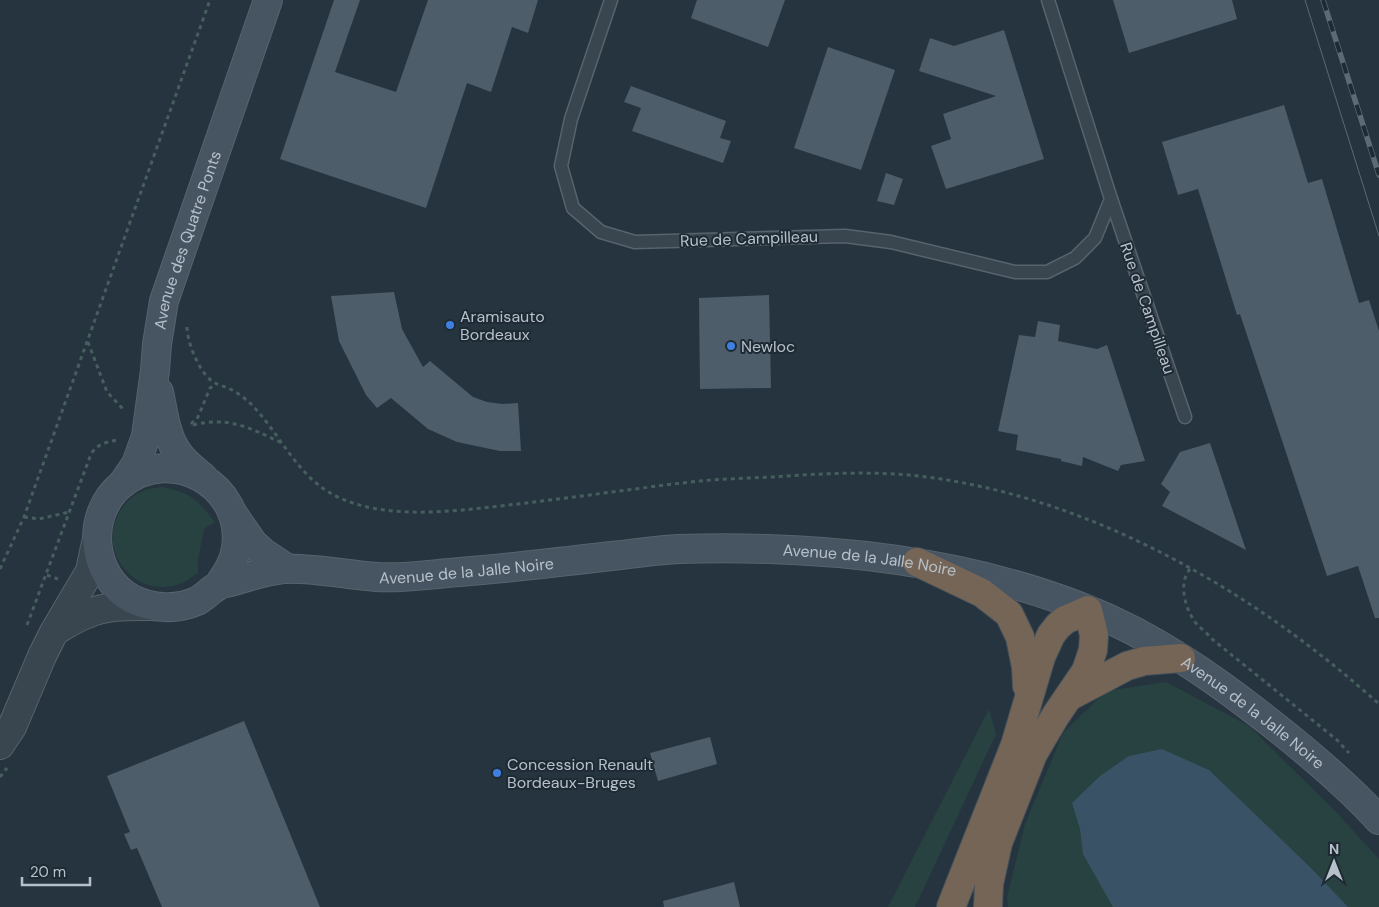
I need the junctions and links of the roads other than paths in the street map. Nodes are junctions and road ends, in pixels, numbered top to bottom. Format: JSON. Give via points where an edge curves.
{"nodes":[{"id":1,"x":268,"y":0,"type":"edge"},
{"id":2,"x":611,"y":0,"type":"edge"},
{"id":3,"x":1048,"y":0,"type":"edge"},
{"id":4,"x":1111,"y":199,"type":"junction"},
{"id":5,"x":155,"y":370,"type":"junction"},
{"id":6,"x":1186,"y":417,"type":"dead end"},
{"id":7,"x":123,"y":483,"type":"junction"},
{"id":8,"x":212,"y":484,"type":"junction"},
{"id":9,"x":232,"y":513,"type":"junction"},
{"id":10,"x":96,"y":543,"type":"junction"},
{"id":11,"x":917,"y":562,"type":"junction"},
{"id":12,"x":288,"y":569,"type":"junction"},
{"id":13,"x":218,"y":586,"type":"junction"},
{"id":14,"x":150,"y":606,"type":"junction"},
{"id":15,"x":1088,"y":610,"type":"junction"},
{"id":16,"x":54,"y":632,"type":"junction"},
{"id":17,"x":1181,"y":658,"type":"junction"},
{"id":18,"x":1070,"y":696,"type":"junction"},
{"id":19,"x":1028,"y":702,"type":"junction"},
{"id":20,"x":0,"y":744,"type":"edge"},
{"id":21,"x":1379,"y":820,"type":"edge"},
{"id":22,"x":951,"y":907,"type":"edge"},
{"id":23,"x":988,"y":907,"type":"edge"}],
"edges":[{"from":1,"to":5,"type":"main road","name":"Avenue des Quatre Ponts","via":[[164,301]]},
{"from":2,"to":4,"type":"lane","name":"Rue de Campilleau","via":[[571,120],[561,166],[573,208],[601,232],[635,242],[845,236],[891,242],[1015,272],[1047,272],[1075,258],[1096,238]]},
{"from":3,"to":4,"type":"lane","name":"Rue de Campilleau"},
{"from":4,"to":6,"type":"lane","name":"Rue de Campilleau"},
{"from":5,"to":7,"type":"main road","name":"Avenue des Quatre Ponts","via":[[146,436],[136,464]]},
{"from":5,"to":8,"type":"main road","via":[[167,432],[174,447]]},
{"from":7,"to":8,"type":"main road","via":[[144,472],[168,468],[191,472]]},
{"from":7,"to":10,"type":"main road","via":[[107,500],[98,520]]},
{"from":8,"to":9,"type":"main road"},
{"from":9,"to":12,"type":"main road","via":[[253,543]]},
{"from":9,"to":13,"type":"main road","via":[[236,552]]},
{"from":10,"to":14,"type":"main road","via":[[101,565],[113,583],[130,598]]},
{"from":10,"to":16,"type":"street","via":[[90,571]]},
{"from":11,"to":12,"type":"main road","name":"Avenue de la Jalle Noire","via":[[825,552],[683,549],[381,578]]},
{"from":11,"to":15,"type":"main road","name":"Avenue de la Jalle Noire","via":[[966,572]]},
{"from":11,"to":19,"type":"highway","via":[[982,593],[1009,614],[1020,637]]},
{"from":12,"to":13,"type":"main road","via":[[259,573]]},
{"from":13,"to":14,"type":"main road","via":[[208,595],[187,604],[167,608]]},
{"from":14,"to":16,"type":"street","via":[[99,609]]},
{"from":15,"to":17,"type":"main road","name":"Avenue de la Jalle Noire"},
{"from":15,"to":18,"type":"highway","via":[[1094,635],[1093,650],[1086,671]]},
{"from":15,"to":19,"type":"highway","via":[[1065,620],[1051,635],[1040,656]]},
{"from":16,"to":20,"type":"street","via":[[12,727]]},
{"from":17,"to":18,"type":"highway","via":[[1127,666]]},
{"from":17,"to":21,"type":"main road","name":"Avenue de la Jalle Noire","via":[[1231,691],[1323,764]]},
{"from":18,"to":23,"type":"highway","via":[[1033,754],[998,844],[989,884]]},
{"from":19,"to":22,"type":"highway","via":[[1015,746]]}]}
